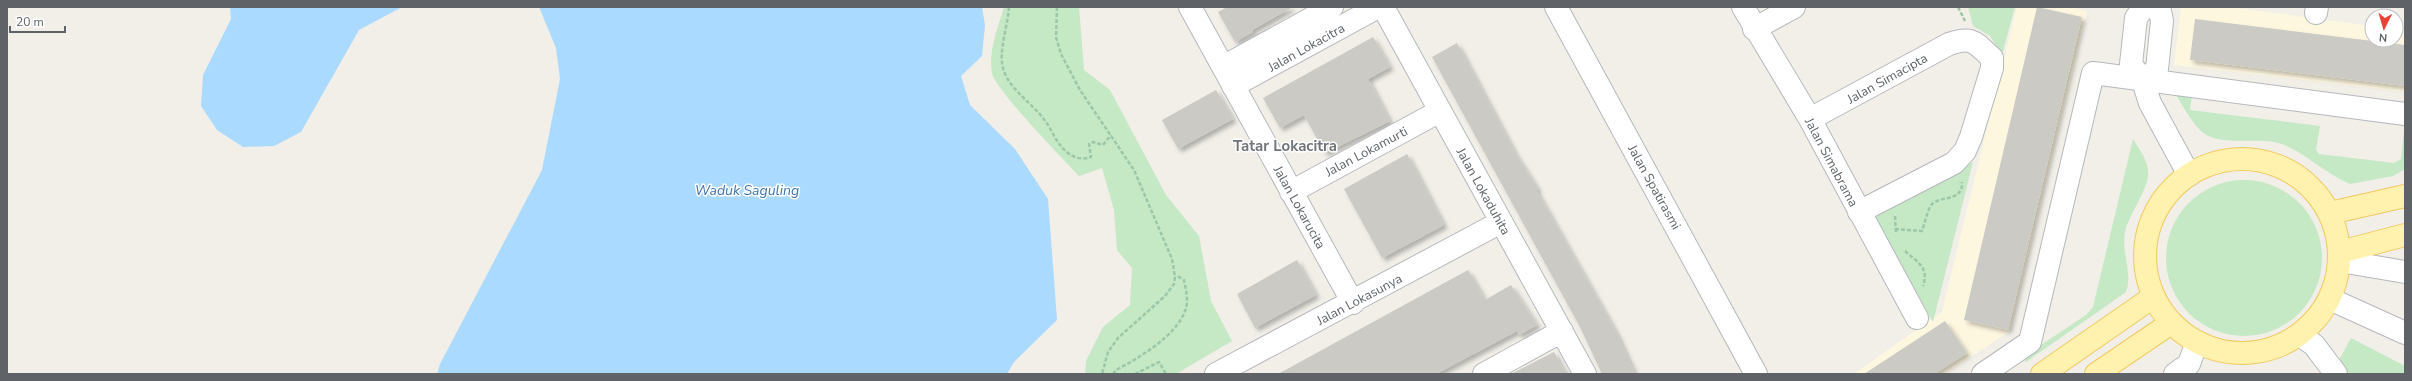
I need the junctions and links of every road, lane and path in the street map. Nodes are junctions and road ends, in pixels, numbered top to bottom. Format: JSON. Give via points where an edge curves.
{"nodes":[{"id":1,"x":1009,"y":7,"type":"edge"},
{"id":2,"x":1057,"y":7,"type":"edge"},
{"id":3,"x":1190,"y":7,"type":"edge"},
{"id":4,"x":1332,"y":7,"type":"edge"},
{"id":5,"x":1378,"y":7,"type":"edge"},
{"id":6,"x":1383,"y":7,"type":"edge"},
{"id":7,"x":1556,"y":7,"type":"edge"},
{"id":8,"x":1743,"y":7,"type":"edge"},
{"id":9,"x":1794,"y":7,"type":"edge"},
{"id":10,"x":2144,"y":7,"type":"edge"},
{"id":11,"x":2156,"y":7,"type":"edge"},
{"id":12,"x":1754,"y":29,"type":"junction"},
{"id":13,"x":1223,"y":67,"type":"junction"},
{"id":14,"x":2143,"y":81,"type":"junction"},
{"id":15,"x":1233,"y":86,"type":"junction"},
{"id":16,"x":1440,"y":111,"type":"junction"},
{"id":17,"x":2405,"y":114,"type":"edge"},
{"id":18,"x":1810,"y":119,"type":"junction"},
{"id":19,"x":1111,"y":135,"type":"junction"},
{"id":20,"x":1960,"y":157,"type":"junction"},
{"id":21,"x":2189,"y":174,"type":"junction"},
{"id":22,"x":1900,"y":190,"type":"junction"},
{"id":23,"x":1291,"y":192,"type":"junction"},
{"id":24,"x":2405,"y":196,"type":"edge"},
{"id":25,"x":1859,"y":212,"type":"junction"},
{"id":26,"x":2330,"y":213,"type":"junction"},
{"id":27,"x":1501,"y":222,"type":"junction"},
{"id":28,"x":1895,"y":229,"type":"junction"},
{"id":29,"x":2405,"y":235,"type":"edge"},
{"id":30,"x":1897,"y":240,"type":"dead end"},
{"id":31,"x":1902,"y":246,"type":"dead end"},
{"id":32,"x":2340,"y":257,"type":"junction"},
{"id":33,"x":2377,"y":268,"type":"junction"},
{"id":34,"x":2405,"y":272,"type":"edge"},
{"id":35,"x":1175,"y":277,"type":"junction"},
{"id":36,"x":2405,"y":281,"type":"edge"},
{"id":37,"x":2154,"y":297,"type":"junction"},
{"id":38,"x":2330,"y":299,"type":"junction"},
{"id":39,"x":1353,"y":303,"type":"junction"},
{"id":40,"x":1914,"y":312,"type":"joint"},
{"id":41,"x":2171,"y":322,"type":"junction"},
{"id":42,"x":1562,"y":332,"type":"junction"},
{"id":43,"x":2405,"y":333,"type":"edge"},
{"id":44,"x":2300,"y":335,"type":"junction"},
{"id":45,"x":2197,"y":342,"type":"junction"},
{"id":46,"x":1756,"y":371,"type":"edge"},
{"id":47,"x":1102,"y":374,"type":"edge"},
{"id":48,"x":1114,"y":374,"type":"edge"},
{"id":49,"x":1134,"y":374,"type":"edge"},
{"id":50,"x":1166,"y":374,"type":"edge"},
{"id":51,"x":1216,"y":374,"type":"edge"},
{"id":52,"x":1484,"y":374,"type":"edge"},
{"id":53,"x":1585,"y":374,"type":"edge"},
{"id":54,"x":1983,"y":374,"type":"edge"},
{"id":55,"x":2042,"y":374,"type":"edge"},
{"id":56,"x":2096,"y":374,"type":"edge"},
{"id":57,"x":2174,"y":374,"type":"edge"},
{"id":58,"x":2336,"y":374,"type":"edge"}],
"edges":[{"from":1,"to":19,"type":"path","via":[[1002,61],[1005,75],[1015,89],[1044,119],[1057,141],[1072,156],[1087,159],[1091,157],[1089,144],[1093,142],[1103,145]]},
{"from":2,"to":19,"type":"path","via":[[1056,37],[1061,54],[1080,90]]},
{"from":3,"to":13,"type":"street","name":"Jalan Lokarucita"},
{"from":4,"to":13,"type":"street","name":"Jalan Lokacitra"},
{"from":5,"to":15,"type":"street","name":"Jalan Lokacitra"},
{"from":6,"to":16,"type":"street","name":"Jalan Lokaduhita"},
{"from":7,"to":46,"type":"street","name":"Jalan Spatirasmi"},
{"from":8,"to":12,"type":"street","name":"Jalan Simabrama"},
{"from":9,"to":12,"type":"street"},
{"from":10,"to":14,"type":"street","via":[[2136,18],[2131,64]]},
{"from":11,"to":14,"type":"street","via":[[2160,11],[2162,21],[2157,69]]},
{"from":12,"to":18,"type":"street","name":"Jalan Simabrama"},
{"from":13,"to":15,"type":"street","name":"Jalan Lokarucita"},
{"from":14,"to":17,"type":"street"},
{"from":14,"to":21,"type":"street","via":[[2150,103]]},
{"from":14,"to":54,"type":"street","via":[[2094,73],[2030,342]]},
{"from":15,"to":23,"type":"street","name":"Jalan Lokarucita"},
{"from":16,"to":23,"type":"street","name":"Jalan Lokamurti"},
{"from":16,"to":27,"type":"street","name":"Jalan Lokaduhita"},
{"from":18,"to":20,"type":"street","name":"Jalan Simacipta","via":[[1949,44],[1964,39],[1974,42],[1992,58],[1992,68]]},
{"from":18,"to":25,"type":"street","name":"Jalan Simabrama"},
{"from":19,"to":35,"type":"path","via":[[1134,170],[1150,203],[1172,259]]},
{"from":20,"to":22,"type":"street"},
{"from":20,"to":28,"type":"path","via":[[1962,185],[1958,193],[1952,199],[1937,200],[1931,205],[1922,231]]},
{"from":21,"to":26,"type":"main road","via":[[2222,160],[2259,160],[2293,173],[2320,197]]},
{"from":21,"to":37,"type":"main road","via":[[2163,198],[2148,229],[2144,264]]},
{"from":22,"to":25,"type":"street"},
{"from":22,"to":28,"type":"path"},
{"from":23,"to":39,"type":"street","name":"Jalan Lokarucita"},
{"from":24,"to":26,"type":"main road"},
{"from":25,"to":40,"type":"street","name":"Jalan Simabrama"},
{"from":26,"to":32,"type":"main road","via":[[2337,232]]},
{"from":27,"to":39,"type":"street","name":"Jalan Lokasunya"},
{"from":27,"to":42,"type":"street","name":"Jalan Lokaduhita"},
{"from":28,"to":30,"type":"path"},
{"from":29,"to":32,"type":"main road"},
{"from":31,"to":40,"type":"path","via":[[1906,253],[1919,261],[1923,271],[1924,283]]},
{"from":32,"to":33,"type":"street"},
{"from":32,"to":38,"type":"main road","via":[[2337,281]]},
{"from":33,"to":34,"type":"street"},
{"from":33,"to":36,"type":"street"},
{"from":35,"to":47,"type":"path","via":[[1174,284],[1165,296],[1118,338],[1108,352]]},
{"from":35,"to":48,"type":"path","via":[[1184,280],[1187,294],[1186,310],[1177,326],[1145,353],[1116,370]]},
{"from":37,"to":41,"type":"main road"},
{"from":37,"to":55,"type":"main road"},
{"from":38,"to":43,"type":"street"},
{"from":38,"to":44,"type":"main road","via":[[2314,322]]},
{"from":39,"to":51,"type":"street","name":"Jalan Lokasunya"},
{"from":41,"to":45,"type":"main road"},
{"from":41,"to":56,"type":"main road"},
{"from":42,"to":52,"type":"street"},
{"from":42,"to":53,"type":"street","name":"Jalan Lokaduhita"},
{"from":44,"to":45,"type":"main road","via":[[2268,350],[2250,353],[2232,353]]},
{"from":44,"to":58,"type":"street","via":[[2314,345]]},
{"from":45,"to":57,"type":"street","via":[[2189,364]]},
{"from":49,"to":50,"type":"path","via":[[1159,362]]}]}
